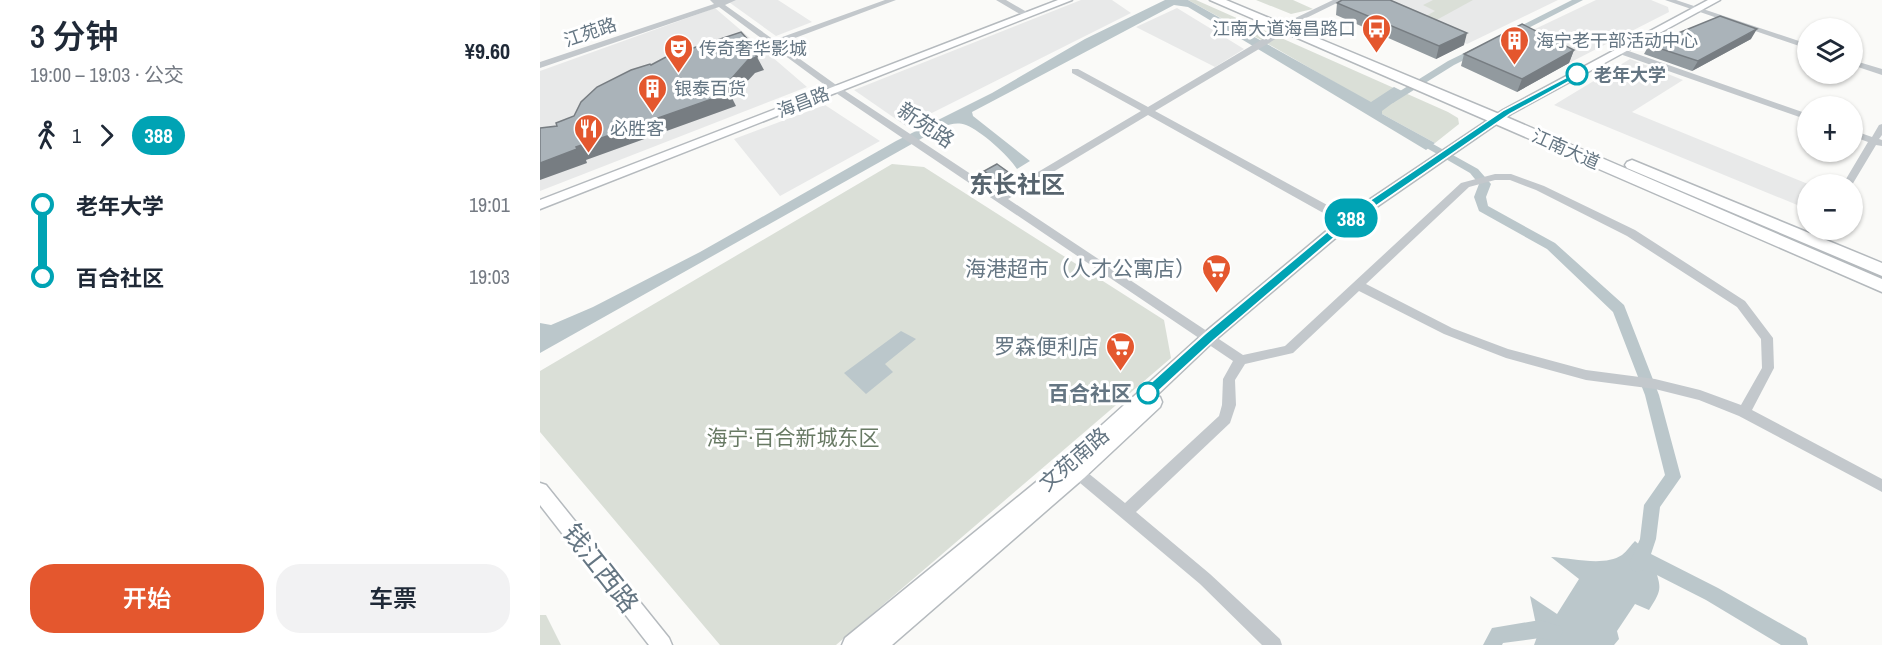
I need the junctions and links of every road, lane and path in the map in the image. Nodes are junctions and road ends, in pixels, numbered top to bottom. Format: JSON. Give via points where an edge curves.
{"nodes":[{"id":1,"x":732,"y":0,"type":"edge"},
{"id":2,"x":892,"y":0,"type":"edge"},
{"id":3,"x":1000,"y":0,"type":"edge"},
{"id":4,"x":1056,"y":0,"type":"edge"},
{"id":5,"x":1067,"y":0,"type":"edge"},
{"id":6,"x":1216,"y":0,"type":"edge"},
{"id":7,"x":1238,"y":0,"type":"edge"},
{"id":8,"x":1339,"y":0,"type":"edge"},
{"id":9,"x":1669,"y":0,"type":"edge"},
{"id":10,"x":1715,"y":0,"type":"edge"},
{"id":11,"x":1727,"y":0,"type":"edge"},
{"id":12,"x":716,"y":2,"type":"edge"},
{"id":13,"x":1700,"y":11,"type":"junction"},
{"id":14,"x":1026,"y":14,"type":"junction"},
{"id":15,"x":1288,"y":26,"type":"junction"},
{"id":16,"x":774,"y":43,"type":"junction"},
{"id":17,"x":1797,"y":43,"type":"edge"},
{"id":18,"x":1624,"y":52,"type":"junction"},
{"id":19,"x":540,"y":65,"type":"edge"},
{"id":20,"x":1863,"y":66,"type":"edge"},
{"id":21,"x":1075,"y":71,"type":"dead end"},
{"id":22,"x":1882,"y":72,"type":"edge"},
{"id":23,"x":835,"y":88,"type":"junction"},
{"id":24,"x":1149,"y":112,"type":"junction"},
{"id":25,"x":1797,"y":113,"type":"edge"},
{"id":26,"x":1507,"y":118,"type":"junction"},
{"id":27,"x":1882,"y":128,"type":"edge"},
{"id":28,"x":1863,"y":137,"type":"edge"},
{"id":29,"x":1878,"y":142,"type":"edge"},
{"id":30,"x":1440,"y":163,"type":"junction"},
{"id":31,"x":1855,"y":174,"type":"edge"},
{"id":32,"x":540,"y":199,"type":"edge"},
{"id":33,"x":1001,"y":199,"type":"junction"},
{"id":34,"x":540,"y":205,"type":"edge"},
{"id":35,"x":1347,"y":221,"type":"junction"},
{"id":36,"x":1797,"y":228,"type":"edge"},
{"id":37,"x":1825,"y":240,"type":"edge"},
{"id":38,"x":1882,"y":270,"type":"edge"},
{"id":39,"x":1358,"y":285,"type":"junction"},
{"id":40,"x":1882,"y":286,"type":"edge"},
{"id":41,"x":1213,"y":340,"type":"junction"},
{"id":42,"x":1241,"y":360,"type":"junction"},
{"id":43,"x":1744,"y":412,"type":"junction"},
{"id":44,"x":1073,"y":469,"type":"junction"},
{"id":45,"x":1882,"y":486,"type":"edge"},
{"id":46,"x":540,"y":491,"type":"edge"},
{"id":47,"x":1125,"y":513,"type":"junction"},
{"id":48,"x":662,"y":645,"type":"edge"},
{"id":49,"x":852,"y":645,"type":"edge"},
{"id":50,"x":876,"y":645,"type":"edge"},
{"id":51,"x":1274,"y":645,"type":"edge"}],
"edges":[{"from":1,"to":12,"type":"street","name":"江苑路"},
{"from":2,"to":16,"type":"street"},
{"from":3,"to":14,"type":"street"},
{"from":4,"to":14,"type":"main road","name":"海昌路"},
{"from":5,"to":14,"type":"main road","name":"海昌路"},
{"from":6,"to":15,"type":"highway","name":"江南大道"},
{"from":7,"to":15,"type":"highway","name":"江南大道"},
{"from":8,"to":15,"type":"street"},
{"from":9,"to":13,"type":"street"},
{"from":10,"to":13,"type":"main road"},
{"from":11,"to":13,"type":"main road"},
{"from":12,"to":16,"type":"street","name":"新苑路"},
{"from":12,"to":19,"type":"street","name":"江苑路"},
{"from":13,"to":17,"type":"street"},
{"from":13,"to":18,"type":"main road"},
{"from":14,"to":23,"type":"main road","name":"海昌路"},
{"from":15,"to":24,"type":"street"},
{"from":15,"to":26,"type":"highway","name":"江南大道"},
{"from":16,"to":23,"type":"street","name":"新苑路"},
{"from":18,"to":25,"type":"street"},
{"from":18,"to":26,"type":"main road"},
{"from":20,"to":22,"type":"street"},
{"from":21,"to":24,"type":"street"},
{"from":23,"to":32,"type":"main road","name":"海昌路"},
{"from":23,"to":33,"type":"street","name":"新苑路"},
{"from":23,"to":34,"type":"main road","name":"海昌路"},
{"from":24,"to":33,"type":"street"},
{"from":24,"to":35,"type":"street"},
{"from":26,"to":30,"type":"main road"},
{"from":26,"to":36,"type":"highway","name":"江南大道"},
{"from":26,"to":40,"type":"highway","name":"江南大道"},
{"from":27,"to":29,"type":"street"},
{"from":28,"to":29,"type":"street"},
{"from":29,"to":31,"type":"street"},
{"from":30,"to":35,"type":"main road","name":"文苑南路"},
{"from":30,"to":41,"type":"main road","name":"文苑南路","via":[[1355,224]]},
{"from":33,"to":41,"type":"street","name":"新苑路"},
{"from":35,"to":41,"type":"main road","name":"文苑南路"},
{"from":37,"to":38,"type":"highway","name":"江南大道"},
{"from":39,"to":42,"type":"street","via":[[1289,350]]},
{"from":39,"to":43,"type":"street","via":[[1448,331],[1506,353],[1586,375],[1655,384],[1700,395]]},
{"from":39,"to":43,"type":"street","via":[[1465,185],[1511,177],[1631,233],[1741,304],[1767,338],[1768,368]]},
{"from":41,"to":42,"type":"street","name":"新苑路"},
{"from":41,"to":44,"type":"main road","name":"文苑南路"},
{"from":42,"to":47,"type":"street","via":[[1229,379],[1225,418]]},
{"from":43,"to":45,"type":"street"},
{"from":44,"to":47,"type":"street"},
{"from":44,"to":49,"type":"main road","name":"文苑南路"},
{"from":44,"to":50,"type":"main road","name":"文苑南路"},
{"from":46,"to":48,"type":"main road","name":"钱江西路"},
{"from":47,"to":51,"type":"street","via":[[1205,579]]}]}
